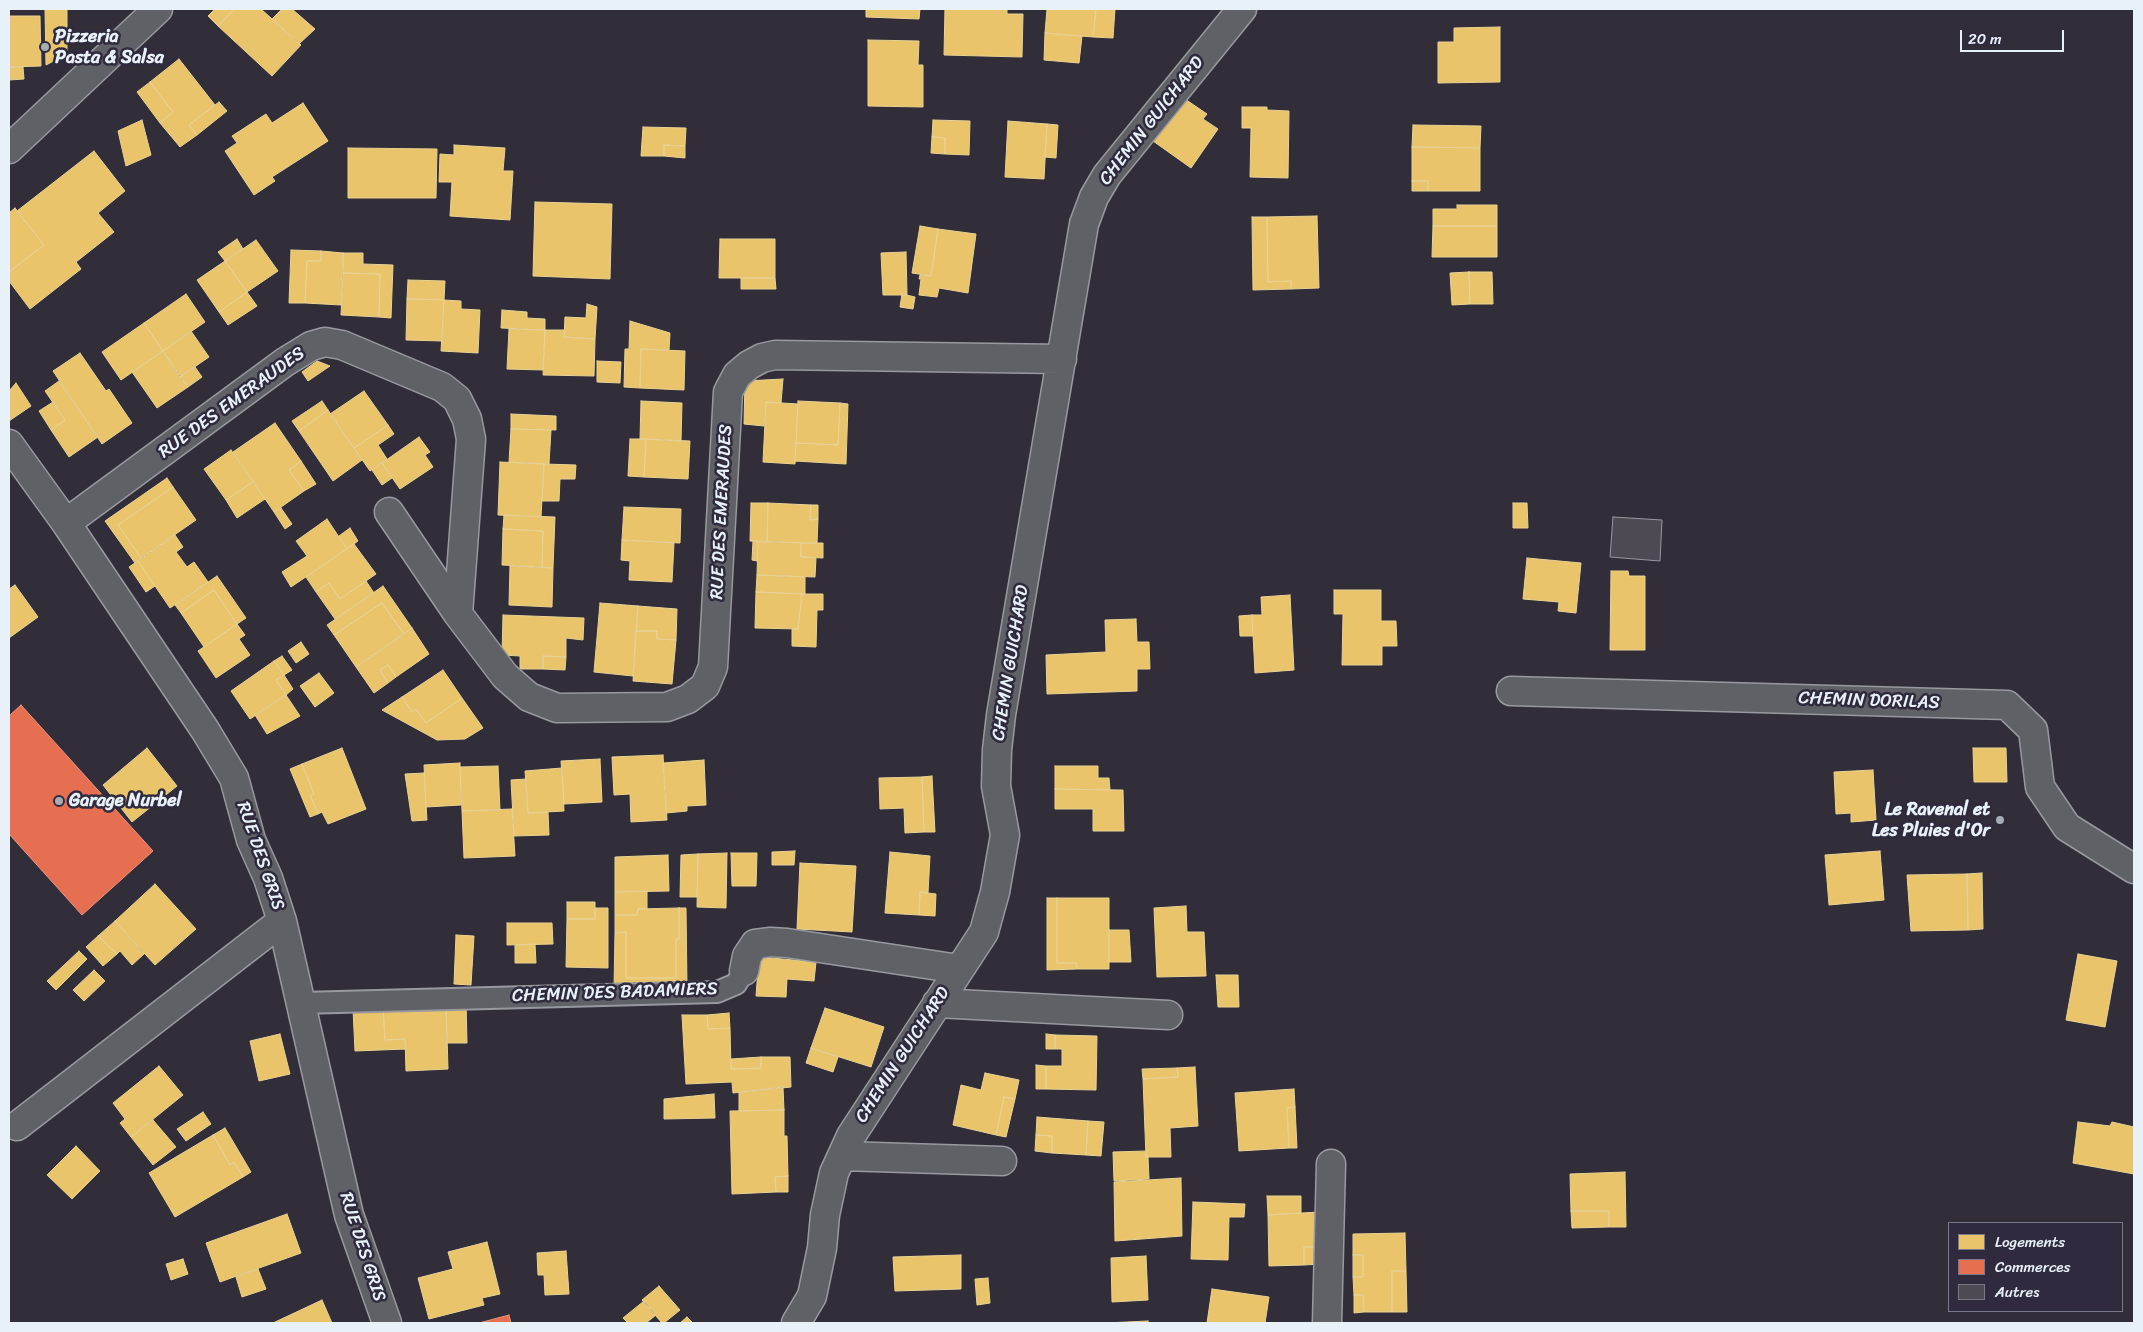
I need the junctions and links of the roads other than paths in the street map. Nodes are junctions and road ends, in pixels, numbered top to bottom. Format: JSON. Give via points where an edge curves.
{"nodes":[{"id":1,"x":158,"y":9,"type":"edge"},
{"id":2,"x":1242,"y":9,"type":"edge"},
{"id":3,"x":9,"y":149,"type":"edge"},
{"id":4,"x":1062,"y":359,"type":"junction"},
{"id":5,"x":9,"y":444,"type":"edge"},
{"id":6,"x":389,"y":512,"type":"dead end"},
{"id":7,"x":66,"y":523,"type":"junction"},
{"id":8,"x":458,"y":614,"type":"junction"},
{"id":9,"x":1511,"y":690,"type":"dead end"},
{"id":10,"x":2134,"y":869,"type":"edge"},
{"id":11,"x":282,"y":921,"type":"junction"},
{"id":12,"x":960,"y":969,"type":"junction"},
{"id":13,"x":744,"y":971,"type":"joint"},
{"id":14,"x":301,"y":1002,"type":"junction"},
{"id":15,"x":937,"y":1003,"type":"junction"},
{"id":16,"x":1168,"y":1015,"type":"dead end"},
{"id":17,"x":17,"y":1126,"type":"dead end"},
{"id":18,"x":842,"y":1156,"type":"junction"},
{"id":19,"x":1002,"y":1161,"type":"dead end"},
{"id":20,"x":1331,"y":1164,"type":"dead end"},
{"id":21,"x":387,"y":1323,"type":"edge"},
{"id":22,"x":796,"y":1323,"type":"edge"},
{"id":23,"x":1327,"y":1323,"type":"edge"}],
"edges":[{"from":1,"to":3,"type":"street"},
{"from":2,"to":4,"type":"street","name":"CHEMIN GUICHARD","via":[[1107,174],[1094,197],[1084,224]]},
{"from":4,"to":8,"type":"street","name":"RUE DES EMERAUDES","via":[[775,356],[762,358],[737,375],[728,392],[713,667],[705,686],[688,699],[667,707],[557,708],[529,697],[505,676]]},
{"from":4,"to":12,"type":"street","name":"CHEMIN GUICHARD","via":[[1001,715],[996,786],[1005,835],[997,883],[984,932]]},
{"from":5,"to":7,"type":"street","name":"RUE DES GRIS"},
{"from":6,"to":8,"type":"street","name":"RUE DES EMERAUDES"},
{"from":7,"to":8,"type":"street","name":"RUE DES EMERAUDES","via":[[285,362],[311,346],[325,342],[342,345],[442,387],[457,399],[467,419],[471,439]]},
{"from":7,"to":11,"type":"street","name":"RUE DES GRIS","via":[[234,778],[251,840]]},
{"from":9,"to":10,"type":"street","name":"CHEMIN DORILAS","via":[[2007,706],[2033,730],[2040,787],[2067,827]]},
{"from":11,"to":14,"type":"street","name":"RUE DES GRIS"},
{"from":11,"to":17,"type":"street"},
{"from":12,"to":13,"type":"street","name":"CHEMIN DES BADAMIERS","via":[[771,942],[755,944],[747,956]]},
{"from":12,"to":15,"type":"street","name":"CHEMIN GUICHARD"},
{"from":13,"to":14,"type":"lane","name":"CHEMIN DES BADAMIERS","via":[[736,984],[718,992]]},
{"from":14,"to":21,"type":"street","name":"RUE DES GRIS","via":[[349,1215]]},
{"from":15,"to":16,"type":"street"},
{"from":15,"to":18,"type":"street","name":"CHEMIN GUICHARD","via":[[851,1136]]},
{"from":18,"to":19,"type":"street"},
{"from":18,"to":22,"type":"street","name":"CHEMIN GUICHARD","via":[[834,1173],[812,1296]]},
{"from":20,"to":23,"type":"street"}]}
